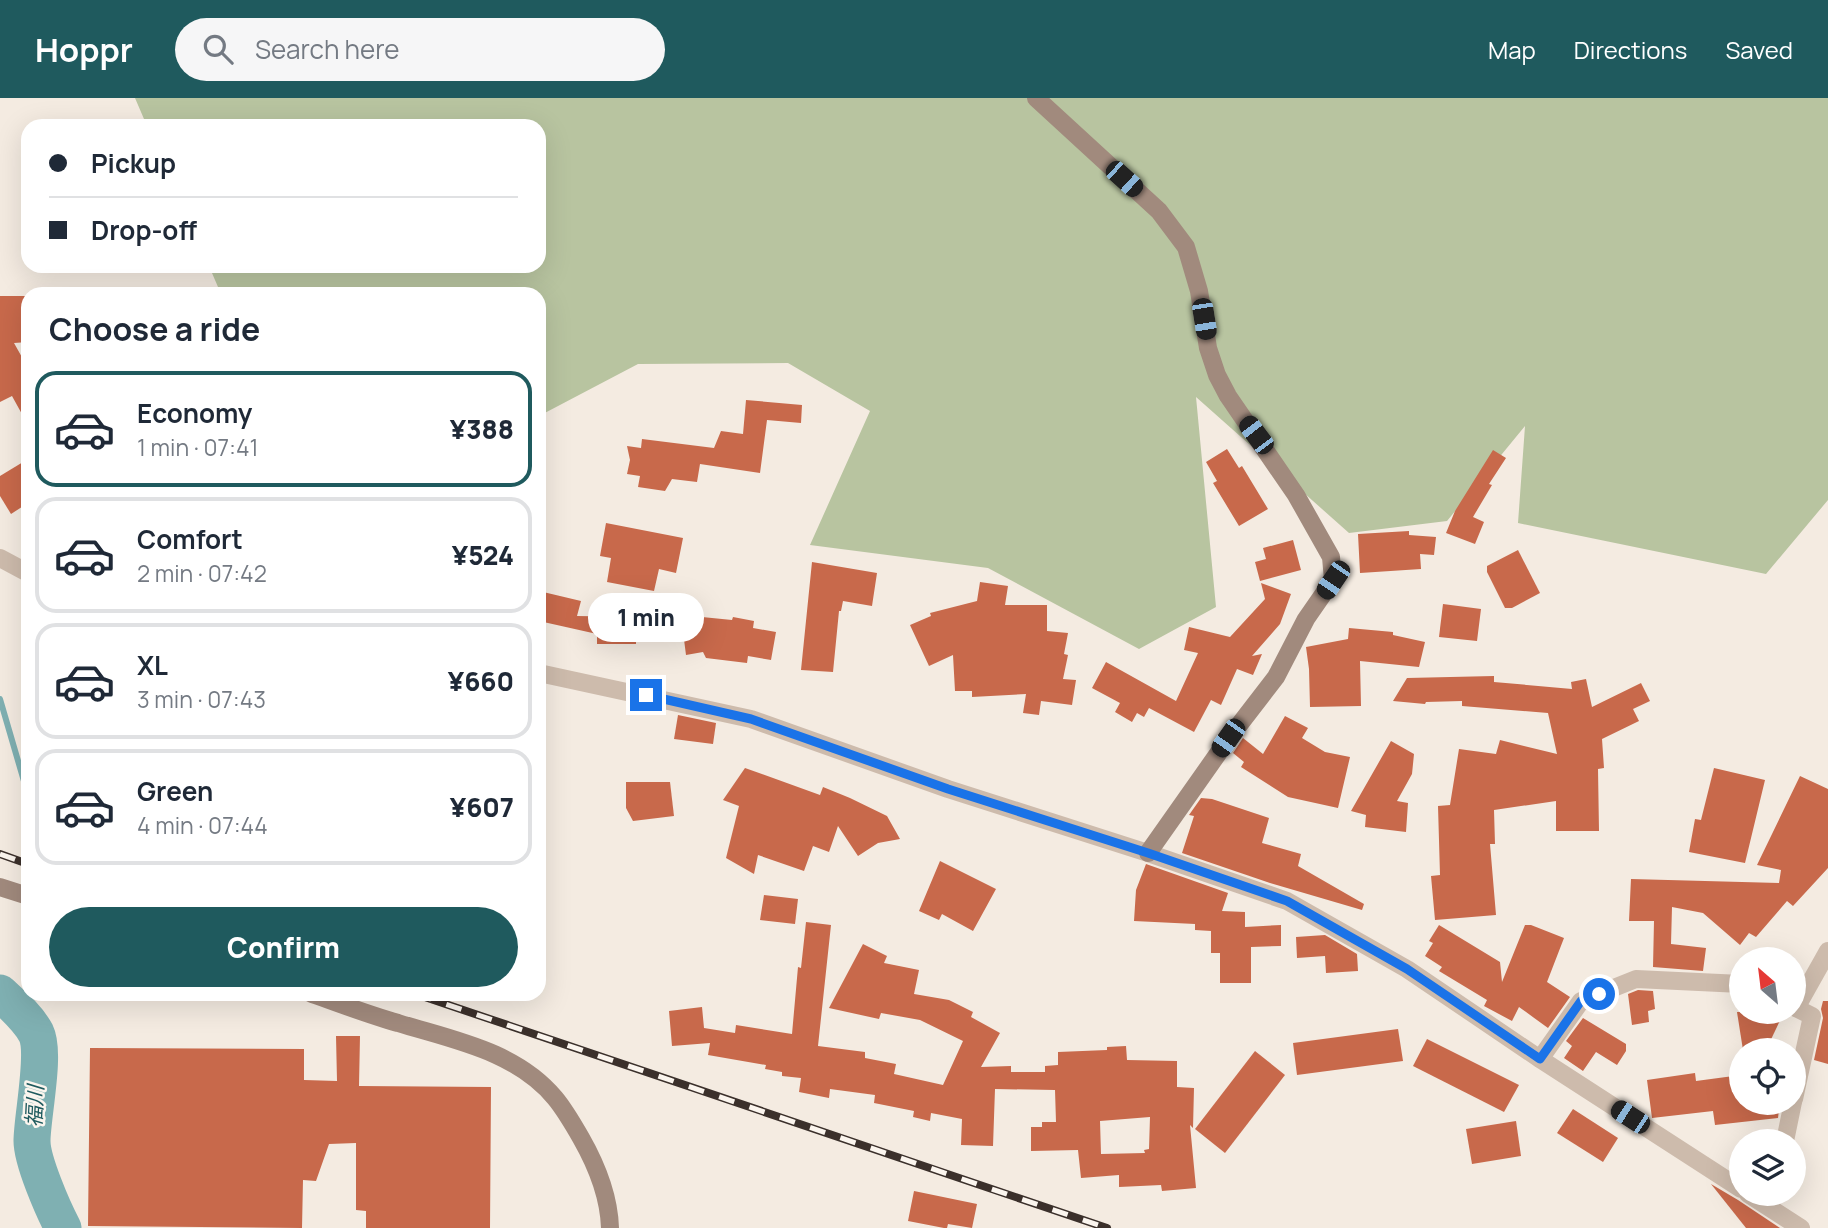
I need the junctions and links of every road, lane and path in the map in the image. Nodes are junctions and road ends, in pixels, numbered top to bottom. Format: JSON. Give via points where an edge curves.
{"nodes":[{"id":1,"x":1036,"y":98,"type":"edge"},
{"id":2,"x":0,"y":558,"type":"edge"},
{"id":3,"x":21,"y":569,"type":"edge"},
{"id":4,"x":546,"y":675,"type":"edge"},
{"id":5,"x":1148,"y":853,"type":"junction"},
{"id":6,"x":0,"y":887,"type":"edge"},
{"id":7,"x":21,"y":894,"type":"edge"},
{"id":8,"x":1828,"y":951,"type":"edge"},
{"id":9,"x":1729,"y":983,"type":"edge"},
{"id":10,"x":1806,"y":988,"type":"edge"},
{"id":11,"x":332,"y":1001,"type":"edge"},
{"id":12,"x":1806,"y":1013,"type":"edge"},
{"id":13,"x":1806,"y":1043,"type":"edge"},
{"id":14,"x":1540,"y":1059,"type":"junction"},
{"id":15,"x":1729,"y":1181,"type":"edge"},
{"id":16,"x":1777,"y":1206,"type":"edge"},
{"id":17,"x":610,"y":1228,"type":"edge"},
{"id":18,"x":1801,"y":1228,"type":"edge"}],
"edges":[{"from":1,"to":5,"type":"street","via":[[1159,211],[1186,247],[1217,375],[1331,557],[1333,580],[1276,677]]},
{"from":2,"to":3,"type":"street"},
{"from":4,"to":5,"type":"street","via":[[751,719]]},
{"from":5,"to":14,"type":"street","via":[[1287,901],[1407,969]]},
{"from":6,"to":7,"type":"street"},
{"from":8,"to":10,"type":"street"},
{"from":9,"to":14,"type":"street","via":[[1636,979],[1581,1001]]},
{"from":11,"to":17,"type":"street","via":[[472,1045],[527,1073],[554,1097],[589,1152],[602,1180]]},
{"from":12,"to":13,"type":"street","via":[[1812,1016]]},
{"from":14,"to":15,"type":"street"},
{"from":16,"to":18,"type":"street"}]}
